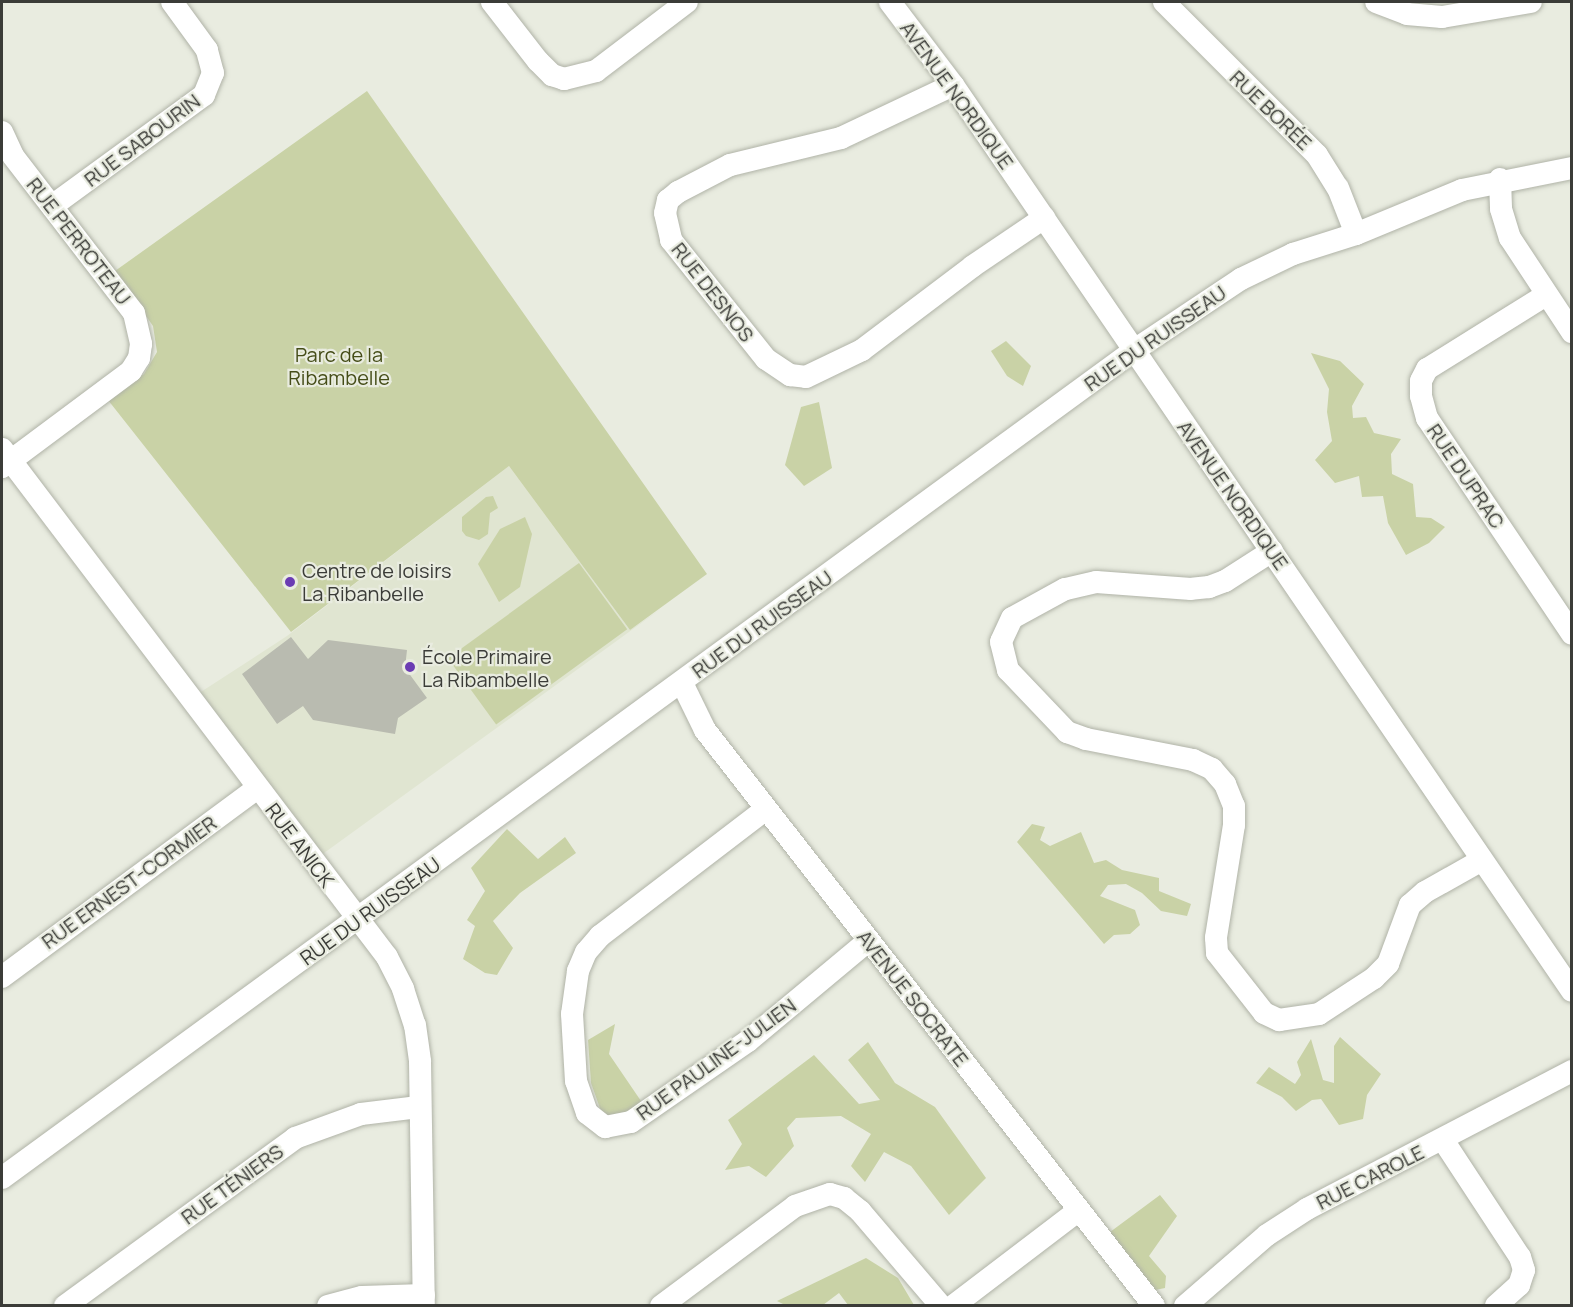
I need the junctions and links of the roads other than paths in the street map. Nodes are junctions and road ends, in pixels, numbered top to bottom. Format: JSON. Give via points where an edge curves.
{"nodes":[{"id":1,"x":172,"y":2,"type":"edge"},
{"id":2,"x":492,"y":2,"type":"edge"},
{"id":3,"x":687,"y":2,"type":"edge"},
{"id":4,"x":890,"y":2,"type":"edge"},
{"id":5,"x":1164,"y":2,"type":"edge"},
{"id":6,"x":1376,"y":2,"type":"edge"},
{"id":7,"x":1531,"y":2,"type":"edge"},
{"id":8,"x":953,"y":85,"type":"junction"},
{"id":9,"x":2,"y":132,"type":"edge"},
{"id":10,"x":1572,"y":168,"type":"edge"},
{"id":11,"x":1500,"y":179,"type":"junction"},
{"id":12,"x":52,"y":206,"type":"junction"},
{"id":13,"x":1044,"y":218,"type":"junction"},
{"id":14,"x":1356,"y":234,"type":"junction"},
{"id":15,"x":1546,"y":295,"type":"junction"},
{"id":16,"x":1572,"y":332,"type":"edge"},
{"id":17,"x":1133,"y":351,"type":"junction"},
{"id":18,"x":4,"y":459,"type":"edge"},
{"id":19,"x":1272,"y":551,"type":"junction"},
{"id":20,"x":1572,"y":634,"type":"edge"},
{"id":21,"x":682,"y":683,"type":"junction"},
{"id":22,"x":257,"y":788,"type":"junction"},
{"id":23,"x":766,"y":808,"type":"junction"},
{"id":24,"x":1482,"y":860,"type":"junction"},
{"id":25,"x":357,"y":920,"type":"junction"},
{"id":26,"x":868,"y":941,"type":"junction"},
{"id":27,"x":2,"y":977,"type":"edge"},
{"id":28,"x":1572,"y":991,"type":"edge"},
{"id":29,"x":1572,"y":1071,"type":"edge"},
{"id":30,"x":419,"y":1107,"type":"junction"},
{"id":31,"x":1443,"y":1140,"type":"junction"},
{"id":32,"x":2,"y":1178,"type":"edge"},
{"id":33,"x":1079,"y":1210,"type":"junction"},
{"id":34,"x":424,"y":1300,"type":"edge"},
{"id":35,"x":65,"y":1305,"type":"edge"},
{"id":36,"x":328,"y":1305,"type":"edge"},
{"id":37,"x":661,"y":1305,"type":"edge"},
{"id":38,"x":941,"y":1305,"type":"edge"},
{"id":39,"x":953,"y":1305,"type":"edge"},
{"id":40,"x":1154,"y":1305,"type":"edge"},
{"id":41,"x":1185,"y":1305,"type":"edge"},
{"id":42,"x":1496,"y":1305,"type":"edge"}],
"edges":[{"from":1,"to":12,"type":"street","name":"RUE SABOURIN","via":[[207,50],[213,73],[204,95]]},
{"from":2,"to":3,"type":"street","via":[[538,61],[552,75],[564,79],[596,71]]},
{"from":4,"to":8,"type":"street","name":"AVENUE NORDIQUE"},
{"from":5,"to":14,"type":"street","name":"RUE BORÉE","via":[[1317,155],[1338,188]]},
{"from":6,"to":7,"type":"street","via":[[1407,14],[1442,17]]},
{"from":8,"to":13,"type":"street","name":"AVENUE NORDIQUE"},
{"from":8,"to":13,"type":"street","name":"RUE DESNOS","via":[[841,138],[730,165],[678,192],[668,200],[665,213],[671,240],[766,359],[790,375],[806,377],[862,350]]},
{"from":9,"to":12,"type":"street","name":"RUE PERROTEAU","via":[[13,156]]},
{"from":10,"to":11,"type":"street","name":"RUE DU RUISSEAU"},
{"from":11,"to":14,"type":"street","name":"RUE DU RUISSEAU","via":[[1462,190]]},
{"from":11,"to":15,"type":"street","via":[[1501,209],[1510,238]]},
{"from":12,"to":18,"type":"street","name":"RUE PERROTEAU","via":[[134,313],[141,344],[139,358],[131,371]]},
{"from":13,"to":17,"type":"street","name":"AVENUE NORDIQUE"},
{"from":14,"to":17,"type":"street","name":"RUE DU RUISSEAU","via":[[1293,254],[1240,279]]},
{"from":15,"to":16,"type":"street"},
{"from":15,"to":20,"type":"street","name":"RUE DUPRAC","via":[[1441,357],[1427,369],[1421,381],[1421,396],[1427,418]]},
{"from":17,"to":19,"type":"street","name":"AVENUE NORDIQUE"},
{"from":17,"to":21,"type":"street","name":"RUE DU RUISSEAU"},
{"from":18,"to":22,"type":"street","name":"RUE ANICK"},
{"from":19,"to":24,"type":"street","name":"AVENUE NORDIQUE"},
{"from":19,"to":24,"type":"street","via":[[1209,587],[1096,582],[1065,589],[1012,618],[1001,642],[1008,670],[1067,732],[1193,760],[1212,769],[1225,784],[1234,806],[1234,825],[1216,938],[1218,953],[1264,1013],[1279,1020],[1319,1014],[1374,978],[1388,964],[1410,905],[1425,892]]},
{"from":21,"to":23,"type":"street","name":"AVENUE SOCRATE","via":[[705,730]]},
{"from":21,"to":25,"type":"street","name":"RUE DU RUISSEAU"},
{"from":22,"to":25,"type":"street","name":"RUE ANICK"},
{"from":22,"to":27,"type":"street","name":"RUE ERNEST-CORMIER"},
{"from":23,"to":26,"type":"street","name":"AVENUE SOCRATE"},
{"from":23,"to":26,"type":"street","name":"RUE PAULINE-JULIEN","via":[[600,936],[586,952],[578,971],[572,1014],[576,1081],[587,1113],[604,1127],[631,1122],[748,1041]]},
{"from":24,"to":28,"type":"street","name":"AVENUE NORDIQUE"},
{"from":25,"to":30,"type":"street","name":"RUE ANICK","via":[[387,957],[415,1025]]},
{"from":25,"to":32,"type":"street","name":"RUE DU RUISSEAU"},
{"from":26,"to":33,"type":"street","name":"AVENUE SOCRATE"},
{"from":29,"to":31,"type":"street","name":"RUE CAROLE"},
{"from":30,"to":34,"type":"street","name":"RUE ANICK"},
{"from":30,"to":35,"type":"street","name":"RUE TÉNIERS","via":[[361,1114],[295,1138]]},
{"from":31,"to":41,"type":"street","name":"RUE CAROLE","via":[[1306,1209],[1267,1235]]},
{"from":31,"to":42,"type":"street","via":[[1520,1257],[1524,1270],[1519,1285]]},
{"from":33,"to":39,"type":"street"},
{"from":33,"to":40,"type":"street","name":"AVENUE SOCRATE"},
{"from":34,"to":36,"type":"street","via":[[362,1297]]},
{"from":37,"to":38,"type":"street","via":[[795,1206],[830,1194],[844,1198],[860,1211]]}]}
